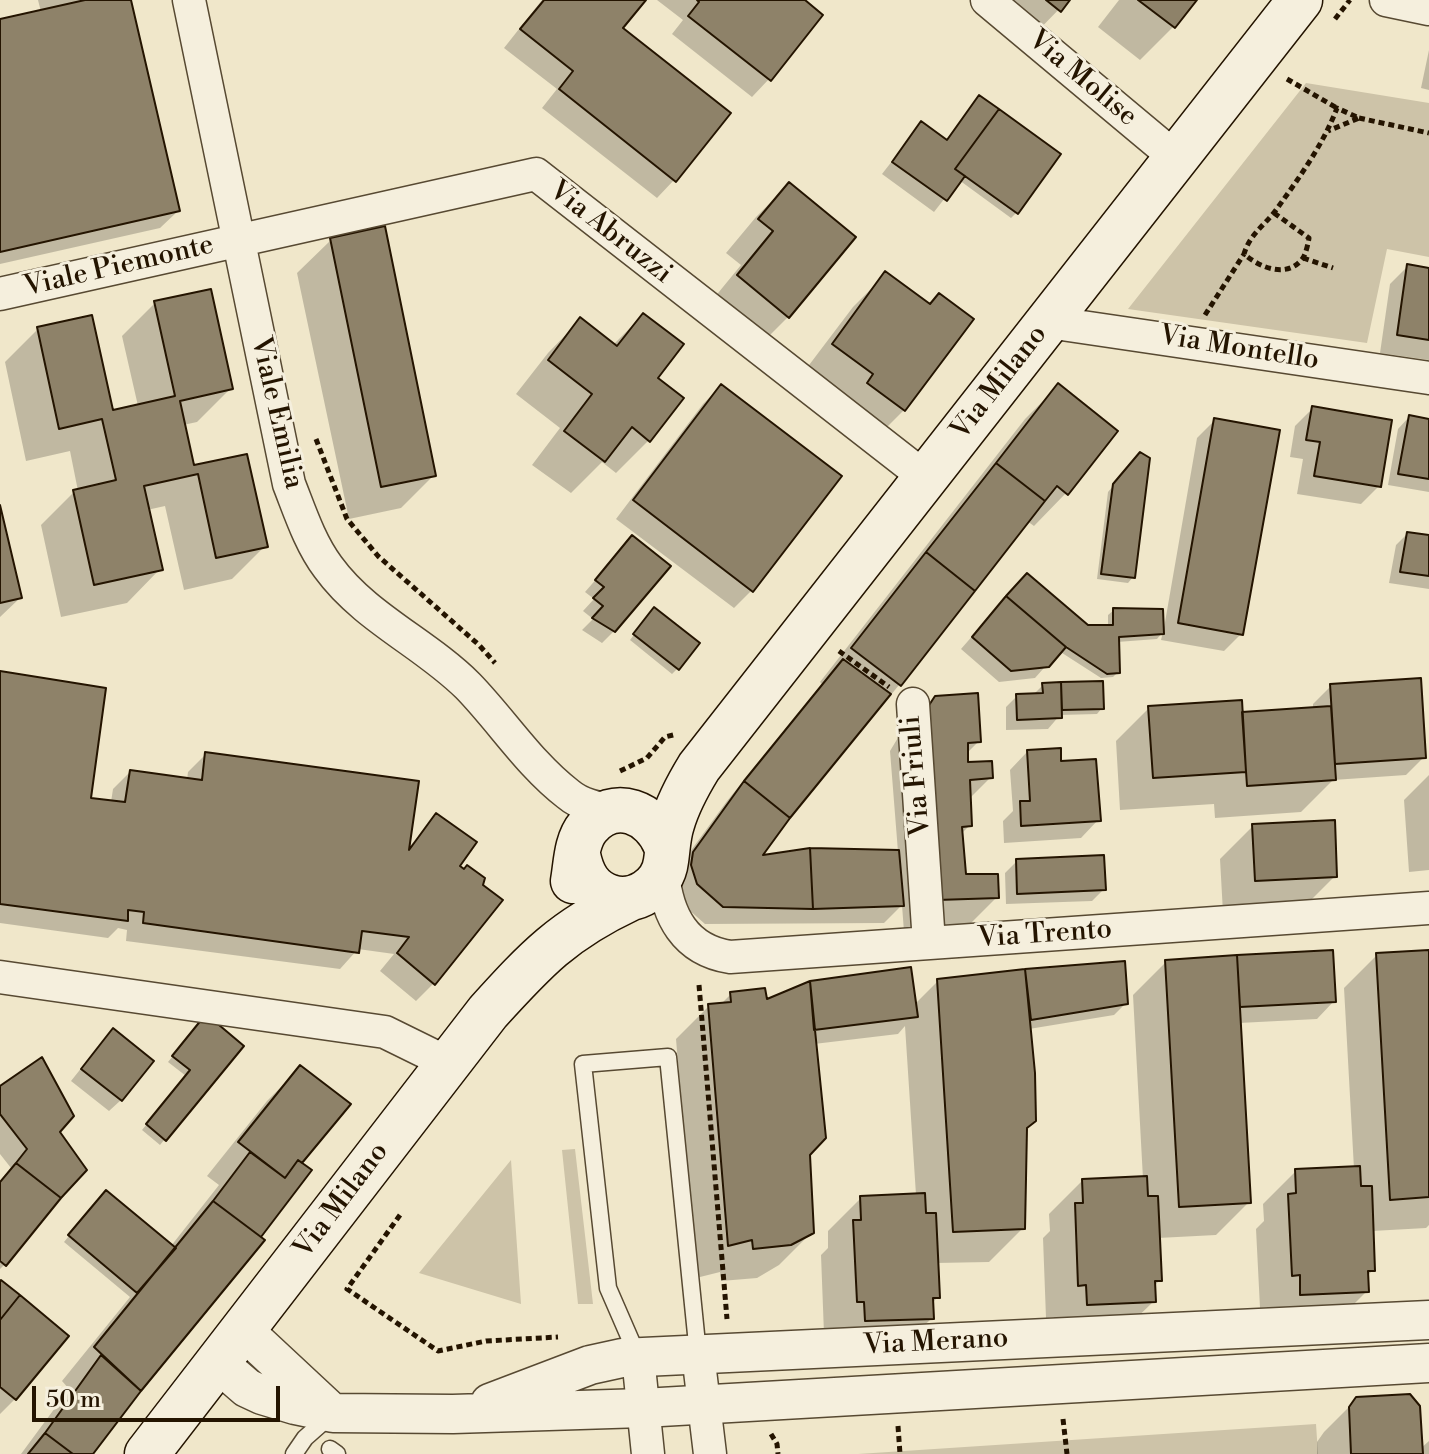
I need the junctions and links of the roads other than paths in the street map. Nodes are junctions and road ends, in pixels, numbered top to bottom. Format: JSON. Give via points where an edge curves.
{"nodes":[{"id":1,"x":189,"y":0,"type":"edge"},
{"id":2,"x":987,"y":0,"type":"edge"},
{"id":3,"x":1300,"y":0,"type":"edge"},
{"id":4,"x":1386,"y":0,"type":"edge"},
{"id":5,"x":1429,"y":9,"type":"edge"},
{"id":6,"x":1176,"y":158,"type":"junction"},
{"id":7,"x":238,"y":240,"type":"junction"},
{"id":8,"x":0,"y":294,"type":"edge"},
{"id":9,"x":1048,"y":322,"type":"junction"},
{"id":10,"x":1429,"y":378,"type":"edge"},
{"id":11,"x":926,"y":478,"type":"junction"},
{"id":12,"x":913,"y":704,"type":"road end"},
{"id":13,"x":703,"y":762,"type":"junction"},
{"id":14,"x":549,"y":778,"type":"junction"},
{"id":15,"x":616,"y":798,"type":"junction"},
{"id":16,"x":578,"y":855,"type":"junction"},
{"id":17,"x":653,"y":873,"type":"junction"},
{"id":18,"x":1429,"y":908,"type":"edge"},
{"id":19,"x":929,"y":943,"type":"junction"},
{"id":20,"x":543,"y":953,"type":"junction"},
{"id":21,"x":0,"y":977,"type":"edge"},
{"id":22,"x":448,"y":1063,"type":"junction"},
{"id":23,"x":1429,"y":1320,"type":"edge"},
{"id":24,"x":697,"y":1342,"type":"junction"},
{"id":25,"x":231,"y":1346,"type":"junction"},
{"id":26,"x":638,"y":1357,"type":"junction"},
{"id":27,"x":1429,"y":1363,"type":"edge"},
{"id":28,"x":704,"y":1404,"type":"junction"},
{"id":29,"x":643,"y":1408,"type":"junction"},
{"id":30,"x":453,"y":1414,"type":"junction"},
{"id":31,"x":334,"y":1439,"type":"edge"},
{"id":32,"x":147,"y":1454,"type":"edge"},
{"id":33,"x":294,"y":1454,"type":"edge"},
{"id":34,"x":648,"y":1454,"type":"edge"},
{"id":35,"x":710,"y":1454,"type":"edge"}],
"edges":[{"from":1,"to":7,"type":"street","name":"Viale Emilia"},
{"from":2,"to":6,"type":"street","name":"Via Molise"},
{"from":3,"to":6,"type":"main road","name":"Via Milano"},
{"from":4,"to":5,"type":"street"},
{"from":6,"to":9,"type":"main road","name":"Via Milano"},
{"from":7,"to":8,"type":"street","name":"Viale Piemonte"},
{"from":7,"to":11,"type":"street","name":"Via Abruzzi","via":[[536,174]]},
{"from":7,"to":14,"type":"street","name":"Viale Emilia","via":[[289,484],[312,540],[361,604],[466,685]]},
{"from":9,"to":10,"type":"street","name":"Via Montello"},
{"from":9,"to":11,"type":"main road","name":"Via Milano"},
{"from":11,"to":13,"type":"main road","name":"Via Milano"},
{"from":12,"to":19,"type":"street","name":"Via Friuli"},
{"from":13,"to":15,"type":"main road","name":"Via Milano","via":[[659,797]]},
{"from":13,"to":17,"type":"main road","name":"Via Milano","via":[[683,794]]},
{"from":14,"to":15,"type":"street","name":"Viale Emilia","via":[[593,808]]},
{"from":14,"to":16,"type":"street","name":"Viale Emilia"},
{"from":15,"to":16,"type":"main road","name":"Via Milano","via":[[588,826]]},
{"from":15,"to":17,"type":"main road","via":[[661,832]]},
{"from":16,"to":17,"type":"main road","via":[[588,883],[614,898]]},
{"from":16,"to":20,"type":"main road","name":"Via Milano","via":[[570,895]]},
{"from":17,"to":19,"type":"street","name":"Via Trento","via":[[685,936],[713,954]]},
{"from":17,"to":20,"type":"main road","name":"Via Milano"},
{"from":18,"to":19,"type":"street","name":"Via Trento"},
{"from":20,"to":22,"type":"main road","name":"Via Milano"},
{"from":21,"to":22,"type":"street","via":[[385,1032]]},
{"from":22,"to":25,"type":"main road","name":"Via Milano"},
{"from":23,"to":24,"type":"street","name":"Via Merano"},
{"from":24,"to":26,"type":"street","name":"Via Merano"},
{"from":24,"to":26,"type":"lane","via":[[668,1057],[583,1064],[608,1288]]},
{"from":24,"to":28,"type":"street"},
{"from":25,"to":31,"type":"street"},
{"from":25,"to":32,"type":"main road","name":"Via Milano"},
{"from":26,"to":29,"type":"street"},
{"from":26,"to":30,"type":"street","name":"Via Merano","via":[[590,1365]]},
{"from":27,"to":28,"type":"street","name":"Via Merano"},
{"from":28,"to":29,"type":"street","name":"Via Merano"},
{"from":28,"to":35,"type":"street"},
{"from":29,"to":30,"type":"street","name":"Via Merano"},
{"from":29,"to":34,"type":"street"},
{"from":30,"to":31,"type":"street","name":"Via Merano"},
{"from":31,"to":33,"type":"lane","via":[[305,1438]]}]}
